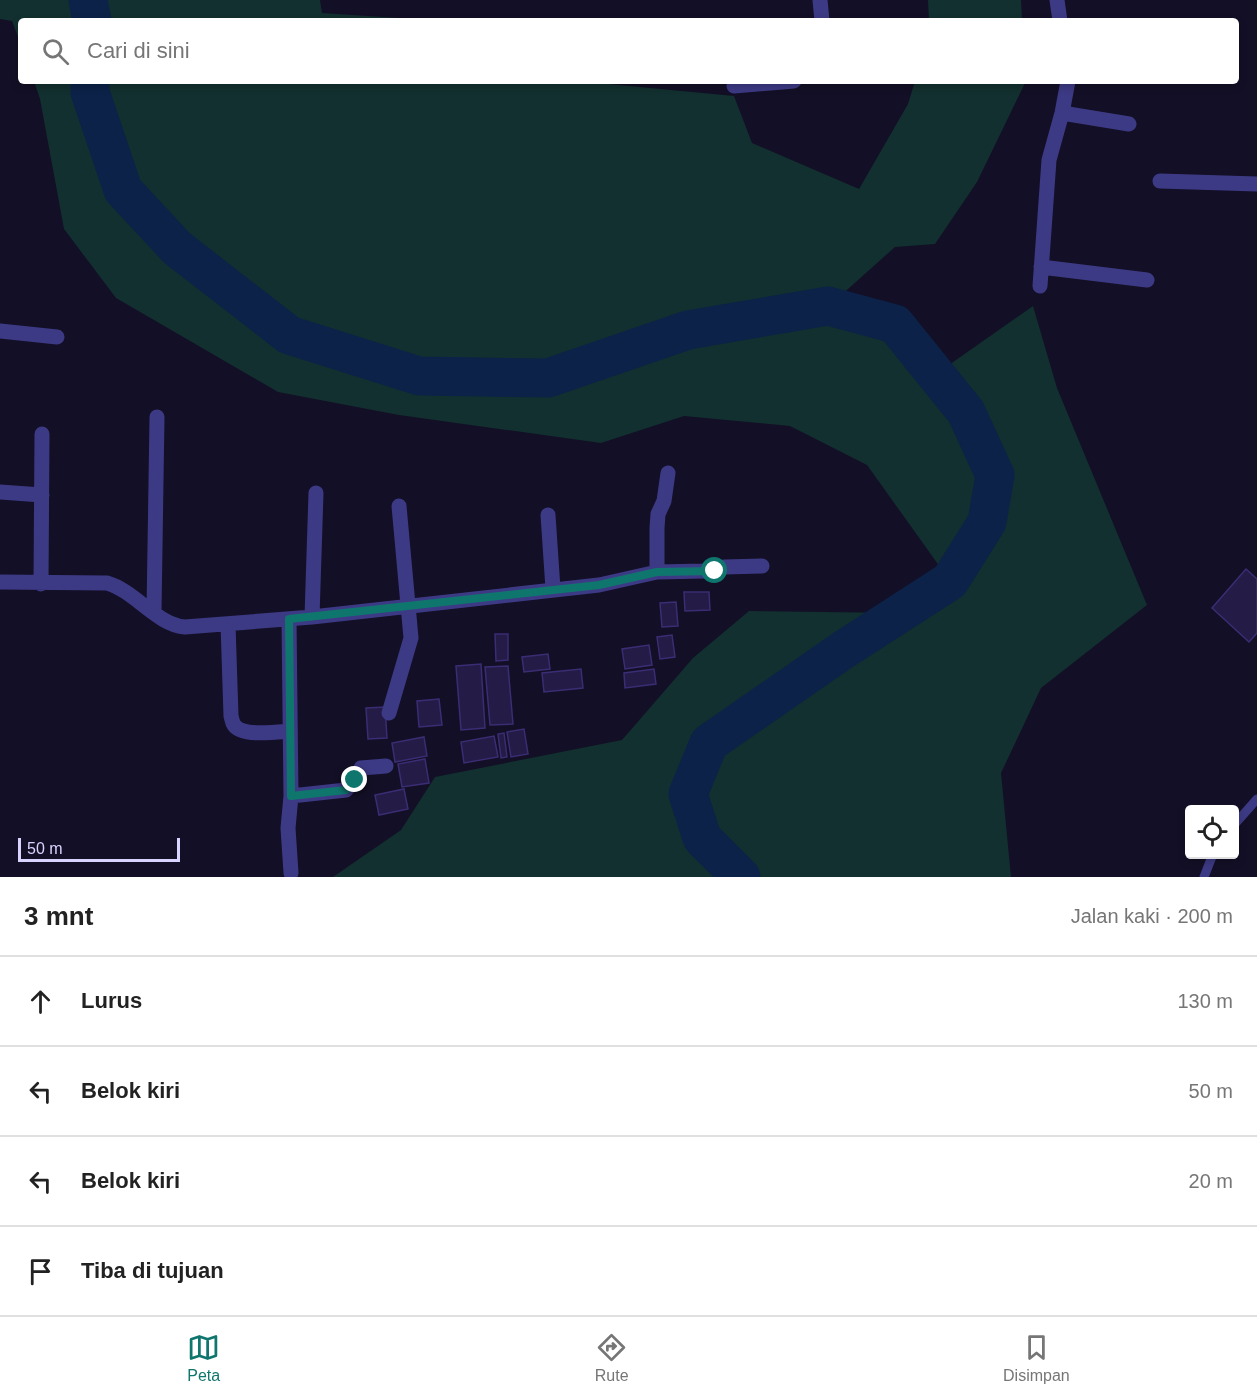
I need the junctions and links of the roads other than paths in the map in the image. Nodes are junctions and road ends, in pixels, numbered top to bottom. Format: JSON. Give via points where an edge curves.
{"nodes":[{"id":1,"x":820,"y":0,"type":"edge"},
{"id":2,"x":1057,"y":0,"type":"edge"},
{"id":3,"x":822,"y":18,"type":"edge"},
{"id":4,"x":1060,"y":18,"type":"edge"},
{"id":5,"x":758,"y":84,"type":"edge"},
{"id":6,"x":1067,"y":84,"type":"edge"},
{"id":7,"x":734,"y":86,"type":"dead end"},
{"id":8,"x":1062,"y":113,"type":"junction"},
{"id":9,"x":1129,"y":124,"type":"dead end"},
{"id":10,"x":1160,"y":181,"type":"dead end"},
{"id":11,"x":1257,"y":184,"type":"edge"},
{"id":12,"x":1041,"y":267,"type":"junction"},
{"id":13,"x":1147,"y":280,"type":"dead end"},
{"id":14,"x":1040,"y":286,"type":"dead end"},
{"id":15,"x":0,"y":331,"type":"edge"},
{"id":16,"x":57,"y":337,"type":"dead end"},
{"id":17,"x":157,"y":417,"type":"dead end"},
{"id":18,"x":42,"y":434,"type":"dead end"},
{"id":19,"x":668,"y":473,"type":"dead end"},
{"id":20,"x":0,"y":492,"type":"edge"},
{"id":21,"x":316,"y":493,"type":"dead end"},
{"id":22,"x":42,"y":495,"type":"junction"},
{"id":23,"x":399,"y":506,"type":"dead end"},
{"id":24,"x":548,"y":515,"type":"dead end"},
{"id":25,"x":762,"y":566,"type":"dead end"},
{"id":26,"x":657,"y":572,"type":"junction"},
{"id":27,"x":0,"y":582,"type":"edge"},
{"id":28,"x":41,"y":584,"type":"junction"},
{"id":29,"x":554,"y":589,"type":"junction"},
{"id":30,"x":407,"y":605,"type":"junction"},
{"id":31,"x":154,"y":612,"type":"junction"},
{"id":32,"x":312,"y":617,"type":"junction"},
{"id":33,"x":289,"y":619,"type":"junction"},
{"id":34,"x":228,"y":624,"type":"junction"},
{"id":35,"x":389,"y":713,"type":"dead end"},
{"id":36,"x":290,"y":731,"type":"junction"},
{"id":37,"x":386,"y":766,"type":"dead end"},
{"id":38,"x":291,"y":796,"type":"junction"},
{"id":39,"x":1257,"y":798,"type":"edge"},
{"id":40,"x":1239,"y":819,"type":"edge"},
{"id":41,"x":1211,"y":859,"type":"edge"},
{"id":42,"x":291,"y":873,"type":"dead end"},
{"id":43,"x":1204,"y":877,"type":"edge"}],
"edges":[{"from":1,"to":3,"type":"street"},
{"from":2,"to":4,"type":"street"},
{"from":5,"to":7,"type":"street"},
{"from":6,"to":8,"type":"street"},
{"from":8,"to":9,"type":"street"},
{"from":8,"to":12,"type":"street","via":[[1049,160]]},
{"from":10,"to":11,"type":"street"},
{"from":12,"to":13,"type":"street"},
{"from":12,"to":14,"type":"street"},
{"from":15,"to":16,"type":"street"},
{"from":17,"to":31,"type":"street"},
{"from":18,"to":22,"type":"street"},
{"from":19,"to":26,"type":"street","via":[[658,514]]},
{"from":20,"to":22,"type":"street"},
{"from":21,"to":32,"type":"street"},
{"from":22,"to":28,"type":"street"},
{"from":23,"to":30,"type":"street"},
{"from":24,"to":29,"type":"street"},
{"from":25,"to":26,"type":"street"},
{"from":26,"to":29,"type":"street","via":[[617,582]]},
{"from":27,"to":28,"type":"street"},
{"from":28,"to":31,"type":"street","via":[[107,583]]},
{"from":29,"to":30,"type":"street"},
{"from":30,"to":32,"type":"street"},
{"from":30,"to":35,"type":"street","via":[[411,638]]},
{"from":31,"to":34,"type":"street","via":[[178,627]]},
{"from":32,"to":33,"type":"street"},
{"from":33,"to":34,"type":"street"},
{"from":33,"to":36,"type":"street"},
{"from":34,"to":36,"type":"street","via":[[234,725],[248,733]]},
{"from":36,"to":38,"type":"street"},
{"from":37,"to":38,"type":"street","via":[[361,768],[346,790]]},
{"from":38,"to":42,"type":"street"},
{"from":39,"to":40,"type":"lane"},
{"from":41,"to":43,"type":"lane"}]}
